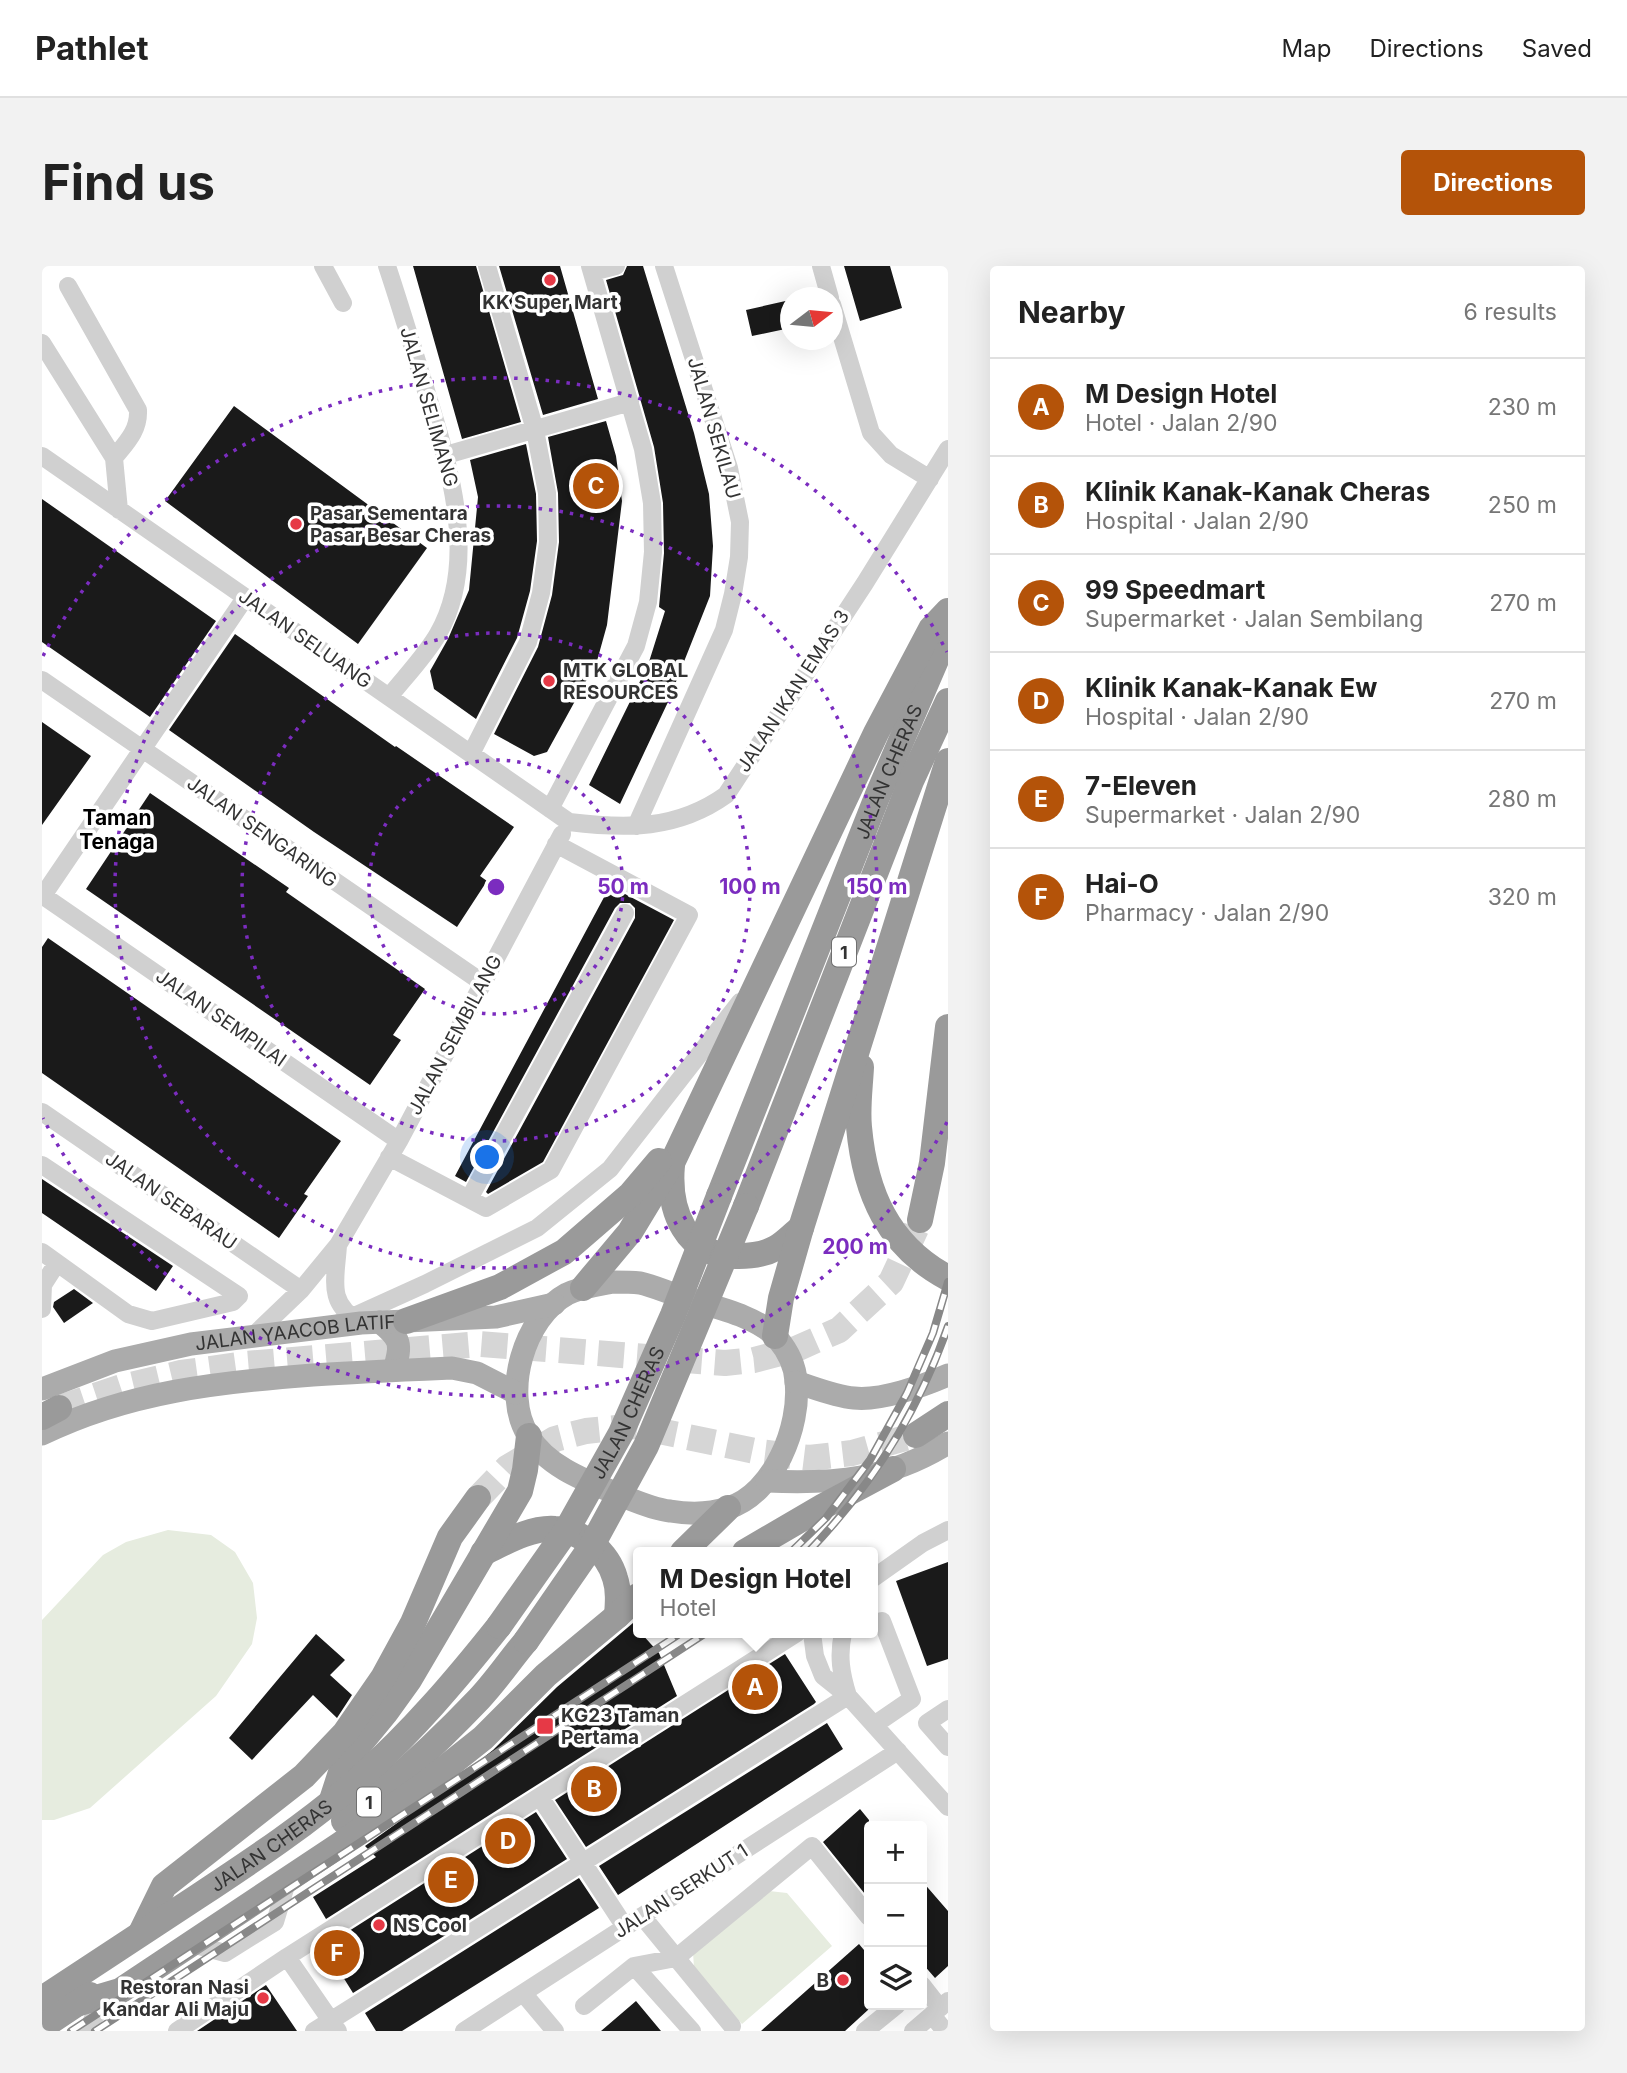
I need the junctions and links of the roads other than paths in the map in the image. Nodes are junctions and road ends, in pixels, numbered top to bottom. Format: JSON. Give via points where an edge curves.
{"nodes":[{"id":1,"x":323,"y":266,"type":"edge"},
{"id":2,"x":387,"y":266,"type":"edge"},
{"id":3,"x":486,"y":266,"type":"edge"},
{"id":4,"x":616,"y":266,"type":"edge"},
{"id":5,"x":664,"y":266,"type":"edge"},
{"id":6,"x":821,"y":266,"type":"edge"},
{"id":7,"x":591,"y":269,"type":"edge"},
{"id":8,"x":68,"y":286,"type":"dead end"},
{"id":9,"x":828,"y":287,"type":"edge"},
{"id":10,"x":343,"y":303,"type":"dead end"},
{"id":11,"x":843,"y":340,"type":"edge"},
{"id":12,"x":42,"y":343,"type":"edge"},
{"id":13,"x":630,"y":402,"type":"junction"},
{"id":14,"x":535,"y":430,"type":"junction"},
{"id":15,"x":948,"y":449,"type":"edge"},
{"id":16,"x":446,"y":455,"type":"junction"},
{"id":17,"x":42,"y":456,"type":"edge"},
{"id":18,"x":114,"y":458,"type":"junction"},
{"id":19,"x":930,"y":478,"type":"junction"},
{"id":20,"x":119,"y":510,"type":"junction"},
{"id":21,"x":245,"y":598,"type":"junction"},
{"id":22,"x":948,"y":611,"type":"edge"},
{"id":23,"x":948,"y":632,"type":"edge"},
{"id":24,"x":42,"y":680,"type":"edge"},
{"id":25,"x":389,"y":698,"type":"junction"},
{"id":26,"x":948,"y":701,"type":"edge"},
{"id":27,"x":142,"y":749,"type":"junction"},
{"id":28,"x":471,"y":754,"type":"junction"},
{"id":29,"x":948,"y":761,"type":"edge"},
{"id":30,"x":550,"y":809,"type":"junction"},
{"id":31,"x":569,"y":822,"type":"junction"},
{"id":32,"x":636,"y":826,"type":"junction"},
{"id":33,"x":556,"y":844,"type":"junction"},
{"id":34,"x":42,"y":896,"type":"edge"},
{"id":35,"x":625,"y":913,"type":"dead end"},
{"id":36,"x":759,"y":978,"type":"junction"},
{"id":37,"x":483,"y":983,"type":"junction"},
{"id":38,"x":864,"y":1027,"type":"junction"},
{"id":39,"x":948,"y":1027,"type":"edge"},
{"id":40,"x":42,"y":1112,"type":"edge"},
{"id":41,"x":692,"y":1123,"type":"junction"},
{"id":42,"x":399,"y":1141,"type":"junction"},
{"id":43,"x":390,"y":1157,"type":"junction"},
{"id":44,"x":673,"y":1161,"type":"junction"},
{"id":45,"x":42,"y":1165,"type":"edge"},
{"id":46,"x":469,"y":1199,"type":"junction"},
{"id":47,"x":920,"y":1220,"type":"tunnel mouth"},
{"id":48,"x":801,"y":1228,"type":"junction"},
{"id":49,"x":338,"y":1245,"type":"junction"},
{"id":50,"x":42,"y":1252,"type":"edge"},
{"id":51,"x":57,"y":1263,"type":"junction"},
{"id":52,"x":948,"y":1278,"type":"edge"},
{"id":53,"x":583,"y":1288,"type":"junction"},
{"id":54,"x":301,"y":1290,"type":"junction"},
{"id":55,"x":554,"y":1304,"type":"junction"},
{"id":56,"x":42,"y":1309,"type":"edge"},
{"id":57,"x":366,"y":1322,"type":"junction"},
{"id":58,"x":254,"y":1335,"type":"junction"},
{"id":59,"x":775,"y":1336,"type":"junction"},
{"id":60,"x":394,"y":1370,"type":"junction"},
{"id":61,"x":948,"y":1375,"type":"edge"},
{"id":62,"x":796,"y":1382,"type":"junction"},
{"id":63,"x":516,"y":1393,"type":"junction"},
{"id":64,"x":48,"y":1405,"type":"edge"},
{"id":65,"x":948,"y":1414,"type":"edge"},
{"id":66,"x":42,"y":1434,"type":"edge"},
{"id":67,"x":916,"y":1435,"type":"tunnel mouth"},
{"id":68,"x":528,"y":1436,"type":"junction"},
{"id":69,"x":948,"y":1443,"type":"edge"},
{"id":70,"x":893,"y":1469,"type":"junction"},
{"id":71,"x":767,"y":1481,"type":"junction"},
{"id":72,"x":478,"y":1498,"type":"tunnel mouth"},
{"id":73,"x":728,"y":1508,"type":"junction"},
{"id":74,"x":948,"y":1530,"type":"edge"},
{"id":75,"x":688,"y":1547,"type":"edge"},
{"id":76,"x":754,"y":1547,"type":"edge"},
{"id":77,"x":483,"y":1553,"type":"junction"},
{"id":78,"x":878,"y":1575,"type":"edge"},
{"id":79,"x":628,"y":1617,"type":"edge"},
{"id":80,"x":882,"y":1621,"type":"dead end"},
{"id":81,"x":789,"y":1638,"type":"edge"},
{"id":82,"x":812,"y":1638,"type":"edge"},
{"id":83,"x":842,"y":1638,"type":"edge"},
{"id":84,"x":848,"y":1696,"type":"junction"},
{"id":85,"x":948,"y":1709,"type":"edge"},
{"id":86,"x":874,"y":1725,"type":"junction"},
{"id":87,"x":948,"y":1747,"type":"edge"},
{"id":88,"x":898,"y":1751,"type":"junction"},
{"id":89,"x":540,"y":1797,"type":"junction"},
{"id":90,"x":332,"y":1800,"type":"junction"},
{"id":91,"x":948,"y":1808,"type":"edge"},
{"id":92,"x":583,"y":1863,"type":"junction"},
{"id":93,"x":864,"y":1910,"type":"edge"},
{"id":94,"x":642,"y":1916,"type":"junction"},
{"id":95,"x":625,"y":1927,"type":"junction"},
{"id":96,"x":141,"y":1935,"type":"junction"},
{"id":97,"x":288,"y":1957,"type":"junction"},
{"id":98,"x":676,"y":1958,"type":"junction"},
{"id":99,"x":634,"y":1966,"type":"junction"},
{"id":100,"x":120,"y":1991,"type":"junction"},
{"id":101,"x":927,"y":1991,"type":"edge"},
{"id":102,"x":523,"y":1993,"type":"junction"},
{"id":103,"x":42,"y":1999,"type":"edge"},
{"id":104,"x":76,"y":2004,"type":"junction"},
{"id":105,"x":584,"y":2006,"type":"dead end"},
{"id":106,"x":940,"y":2008,"type":"edge"},
{"id":107,"x":891,"y":2010,"type":"edge"},
{"id":108,"x":334,"y":2026,"type":"edge"},
{"id":109,"x":732,"y":2026,"type":"dead end"},
{"id":110,"x":42,"y":2027,"type":"edge"},
{"id":111,"x":89,"y":2031,"type":"edge"},
{"id":112,"x":177,"y":2031,"type":"edge"},
{"id":113,"x":314,"y":2031,"type":"edge"},
{"id":114,"x":464,"y":2031,"type":"edge"},
{"id":115,"x":555,"y":2031,"type":"edge"},
{"id":116,"x":692,"y":2031,"type":"edge"},
{"id":117,"x":865,"y":2031,"type":"edge"},
{"id":118,"x":913,"y":2031,"type":"edge"},
{"id":119,"x":946,"y":2031,"type":"edge"}],
"edges":[{"from":1,"to":10,"type":"street"},
{"from":2,"to":16,"type":"street","name":"JALAN SELIMANG"},
{"from":3,"to":14,"type":"street"},
{"from":4,"to":7,"type":"street"},
{"from":5,"to":32,"type":"street","name":"JALAN SEKILAU","via":[[729,468],[740,522],[739,557],[724,630]]},
{"from":6,"to":9,"type":"street"},
{"from":7,"to":13,"type":"street"},
{"from":8,"to":18,"type":"street","via":[[138,410],[132,436]]},
{"from":11,"to":19,"type":"street","via":[[871,433],[891,455]]},
{"from":12,"to":18,"type":"street"},
{"from":13,"to":14,"type":"street"},
{"from":13,"to":30,"type":"street","via":[[652,503],[648,602],[636,646]]},
{"from":14,"to":16,"type":"street"},
{"from":14,"to":28,"type":"street","via":[[547,493],[548,542],[541,593],[528,642]]},
{"from":15,"to":19,"type":"street","name":"JALAN IKAN EMAS 3"},
{"from":16,"to":25,"type":"street","name":"JALAN SELIMANG","via":[[458,551],[450,606],[438,634]]},
{"from":17,"to":20,"type":"street","name":"JALAN SELUANG"},
{"from":18,"to":20,"type":"street"},
{"from":19,"to":32,"type":"street","name":"JALAN IKAN EMAS 3","via":[[726,795],[692,814]]},
{"from":20,"to":21,"type":"street","name":"JALAN SELUANG"},
{"from":21,"to":25,"type":"street","name":"JALAN SELUANG"},
{"from":21,"to":27,"type":"street"},
{"from":22,"to":36,"type":"highway","via":[[931,629],[876,733]]},
{"from":23,"to":90,"type":"highway","name":"JALAN CHERAS","number":"1","bridge":true,"via":[[877,797],[673,1315],[621,1433],[566,1531],[499,1626],[409,1733]]},
{"from":24,"to":27,"type":"street","name":"JALAN SENGARING"},
{"from":25,"to":28,"type":"street","name":"JALAN SELUANG"},
{"from":26,"to":104,"type":"highway","name":"JALAN CHERAS","number":"1","bridge":true,"via":[[911,781],[746,1206],[646,1446],[591,1547],[526,1641],[428,1751],[281,1869]]},
{"from":27,"to":34,"type":"street"},
{"from":27,"to":37,"type":"street","name":"JALAN SENGARING"},
{"from":28,"to":30,"type":"street","name":"JALAN SELUANG"},
{"from":29,"to":38,"type":"highway"},
{"from":30,"to":31,"type":"street","name":"JALAN SELUANG"},
{"from":31,"to":32,"type":"street","name":"JALAN IKAN EMAS 3"},
{"from":31,"to":33,"type":"street","name":"JALAN SEMBILANG"},
{"from":33,"to":37,"type":"street","name":"JALAN SEMBILANG"},
{"from":33,"to":46,"type":"street","via":[[689,915],[551,1170],[486,1208]]},
{"from":34,"to":42,"type":"street","name":"JALAN SEMPILAI"},
{"from":35,"to":46,"type":"street"},
{"from":36,"to":41,"type":"highway"},
{"from":36,"to":57,"type":"street","via":[[610,1169],[537,1228],[425,1283]]},
{"from":37,"to":42,"type":"street","name":"JALAN SEMBILANG"},
{"from":38,"to":48,"type":"highway"},
{"from":38,"to":52,"type":"highway","via":[[859,1126],[874,1194],[897,1238],[928,1268]]},
{"from":39,"to":47,"type":"highway","via":[[932,1163]]},
{"from":40,"to":54,"type":"street","name":"JALAN SEBARAU"},
{"from":41,"to":44,"type":"highway"},
{"from":41,"to":57,"type":"highway","via":[[631,1194],[564,1252],[500,1287]]},
{"from":42,"to":43,"type":"street","name":"JALAN SEMBILANG"},
{"from":43,"to":46,"type":"street"},
{"from":43,"to":49,"type":"street","name":"JALAN SEMBILANG"},
{"from":44,"to":48,"type":"highway","via":[[671,1185],[677,1216],[684,1230],[706,1249],[720,1255],[762,1253]]},
{"from":44,"to":53,"type":"highway","via":[[630,1232]]},
{"from":45,"to":51,"type":"street","via":[[239,1296],[233,1302],[152,1321],[128,1314]]},
{"from":48,"to":59,"type":"highway"},
{"from":49,"to":54,"type":"street","name":"JALAN SEMBILANG"},
{"from":49,"to":57,"type":"street","name":"JALAN SEMBILANG","via":[[335,1297],[341,1307]]},
{"from":50,"to":51,"type":"street"},
{"from":51,"to":56,"type":"street","via":[[43,1285]]},
{"from":53,"to":55,"type":"main road"},
{"from":53,"to":59,"type":"main road","via":[[639,1283],[739,1315]]},
{"from":54,"to":58,"type":"street","name":"JALAN SEMBILANG"},
{"from":55,"to":57,"type":"main road","name":"JALAN YAACOB LATIF","via":[[496,1317]]},
{"from":55,"to":63,"type":"main road","via":[[536,1324],[525,1347]]},
{"from":57,"to":58,"type":"main road","name":"JALAN YAACOB LATIF"},
{"from":57,"to":60,"type":"main road","via":[[394,1334],[399,1346]]},
{"from":58,"to":64,"type":"main road","name":"JALAN YAACOB LATIF","via":[[115,1361]]},
{"from":59,"to":62,"type":"main road","via":[[786,1350]]},
{"from":60,"to":63,"type":"main road","via":[[466,1370]]},
{"from":60,"to":66,"type":"main road","via":[[185,1388],[112,1406]]},
{"from":61,"to":62,"type":"main road","via":[[880,1397],[836,1395]]},
{"from":62,"to":71,"type":"main road","via":[[790,1430]]},
{"from":63,"to":68,"type":"main road"},
{"from":65,"to":67,"type":"highway"},
{"from":68,"to":73,"type":"main road","via":[[550,1460],[638,1503],[689,1513]]},
{"from":68,"to":77,"type":"highway","via":[[520,1491]]},
{"from":69,"to":70,"type":"main road","via":[[923,1459]]},
{"from":70,"to":71,"type":"main road","via":[[832,1481]]},
{"from":70,"to":76,"type":"highway"},
{"from":71,"to":73,"type":"main road","via":[[747,1500]]},
{"from":72,"to":96,"type":"highway","via":[[450,1538],[383,1678],[345,1733],[304,1776],[164,1886]]},
{"from":73,"to":75,"type":"highway"},
{"from":74,"to":78,"type":"street"},
{"from":77,"to":79,"type":"highway","via":[[534,1532],[554,1528],[571,1532],[586,1539],[611,1565]]},
{"from":77,"to":90,"type":"highway","via":[[409,1680],[344,1763]]},
{"from":79,"to":100,"type":"highway","via":[[546,1675],[483,1738],[429,1781]]},
{"from":80,"to":86,"type":"street","via":[[912,1699]]},
{"from":81,"to":89,"type":"street"},
{"from":82,"to":84,"type":"street","via":[[823,1676]]},
{"from":83,"to":84,"type":"street","via":[[841,1672]]},
{"from":84,"to":86,"type":"street"},
{"from":84,"to":92,"type":"street"},
{"from":85,"to":87,"type":"street","via":[[927,1723]]},
{"from":86,"to":88,"type":"street"},
{"from":88,"to":91,"type":"street"},
{"from":88,"to":94,"type":"street","name":"JALAN SERKUT 1"},
{"from":89,"to":92,"type":"street"},
{"from":89,"to":97,"type":"street"},
{"from":90,"to":96,"type":"highway","name":"JALAN CHERAS","number":"1"},
{"from":92,"to":95,"type":"street"},
{"from":92,"to":108,"type":"street"},
{"from":93,"to":98,"type":"street","via":[[813,1846]]},
{"from":94,"to":95,"type":"street","name":"JALAN SERKUT 1"},
{"from":94,"to":98,"type":"street"},
{"from":95,"to":102,"type":"street","name":"JALAN SERKUT 1"},
{"from":96,"to":103,"type":"highway","name":"JALAN CHERAS","number":"1"},
{"from":97,"to":108,"type":"street"},
{"from":97,"to":112,"type":"street"},
{"from":98,"to":99,"type":"street"},
{"from":98,"to":109,"type":"street"},
{"from":99,"to":105,"type":"street"},
{"from":99,"to":116,"type":"street"},
{"from":100,"to":104,"type":"highway"},
{"from":100,"to":111,"type":"street","via":[[93,2018]]},
{"from":101,"to":106,"type":"street"},
{"from":102,"to":114,"type":"street","name":"JALAN SERKUT 1"},
{"from":102,"to":115,"type":"street"},
{"from":104,"to":110,"type":"highway","name":"JALAN CHERAS","number":"1"},
{"from":106,"to":118,"type":"street"},
{"from":106,"to":119,"type":"street"},
{"from":107,"to":117,"type":"street"},
{"from":108,"to":113,"type":"street"}]}
